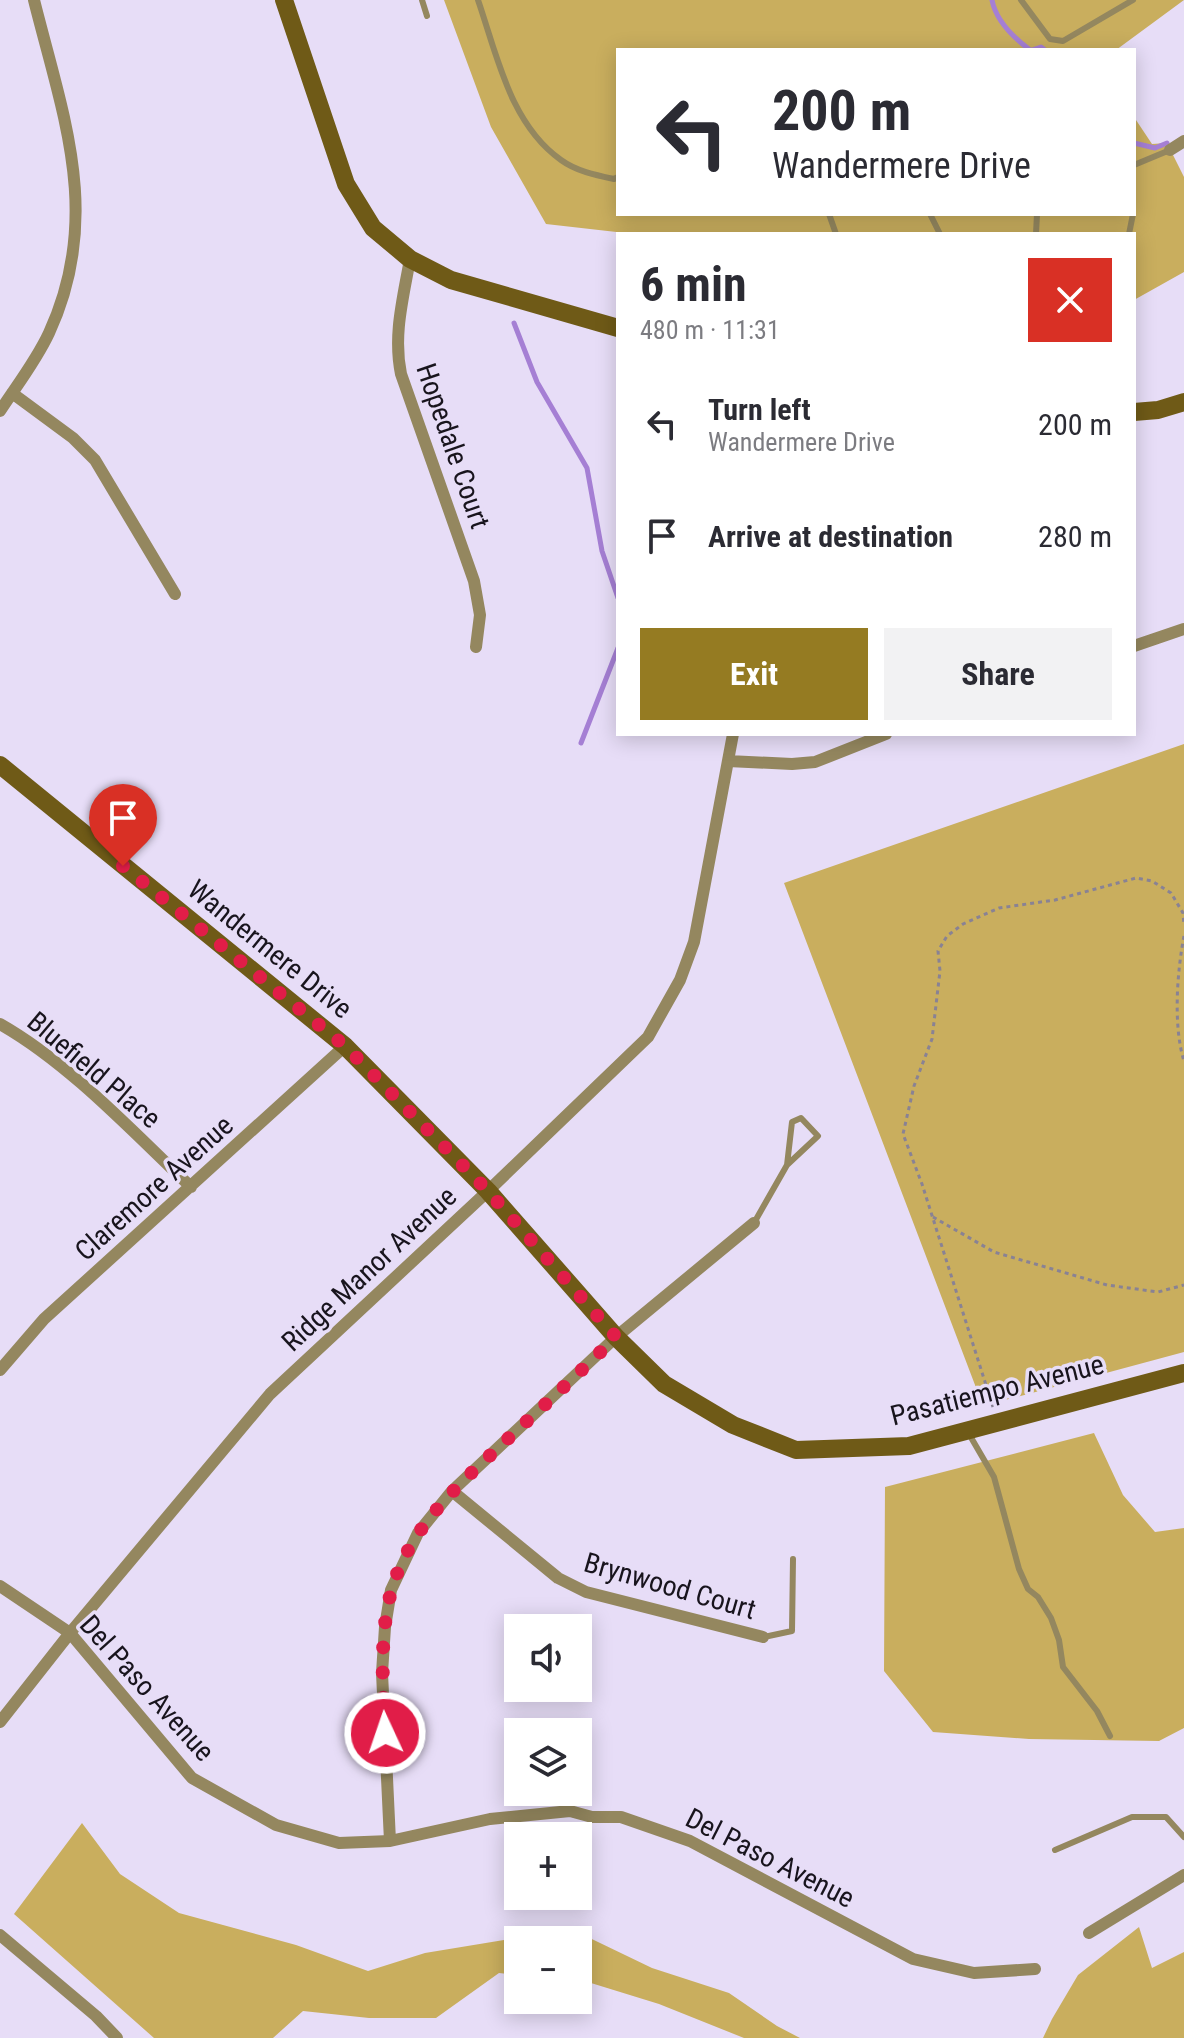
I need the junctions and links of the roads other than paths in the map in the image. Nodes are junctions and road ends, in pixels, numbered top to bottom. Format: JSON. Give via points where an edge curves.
{"nodes":[{"id":1,"x":34,"y":0,"type":"edge"},
{"id":2,"x":284,"y":0,"type":"edge"},
{"id":3,"x":422,"y":0,"type":"edge"},
{"id":4,"x":478,"y":0,"type":"edge"},
{"id":5,"x":1021,"y":0,"type":"edge"},
{"id":6,"x":1133,"y":0,"type":"edge"},
{"id":7,"x":427,"y":16,"type":"dead end"},
{"id":8,"x":1184,"y":141,"type":"edge"},
{"id":9,"x":1170,"y":150,"type":"joint"},
{"id":10,"x":1136,"y":164,"type":"edge"},
{"id":11,"x":616,"y":178,"type":"edge"},
{"id":12,"x":410,"y":259,"type":"junction"},
{"id":13,"x":616,"y":327,"type":"edge"},
{"id":14,"x":12,"y":393,"type":"junction"},
{"id":15,"x":1184,"y":402,"type":"edge"},
{"id":16,"x":0,"y":411,"type":"edge"},
{"id":17,"x":1136,"y":412,"type":"edge"},
{"id":18,"x":175,"y":594,"type":"dead end"},
{"id":19,"x":1184,"y":629,"type":"edge"},
{"id":20,"x":1136,"y":645,"type":"edge"},
{"id":21,"x":476,"y":647,"type":"dead end"},
{"id":22,"x":733,"y":736,"type":"edge"},
{"id":23,"x":881,"y":736,"type":"edge"},
{"id":24,"x":728,"y":761,"type":"junction"},
{"id":25,"x":0,"y":765,"type":"edge"},
{"id":26,"x":0,"y":1024,"type":"edge"},
{"id":27,"x":345,"y":1046,"type":"junction"},
{"id":28,"x":787,"y":1165,"type":"junction"},
{"id":29,"x":191,"y":1187,"type":"junction"},
{"id":30,"x":488,"y":1191,"type":"junction"},
{"id":31,"x":754,"y":1223,"type":"joint"},
{"id":32,"x":616,"y":1337,"type":"junction"},
{"id":33,"x":0,"y":1370,"type":"edge"},
{"id":34,"x":1184,"y":1373,"type":"edge"},
{"id":35,"x":971,"y":1438,"type":"junction"},
{"id":36,"x":452,"y":1491,"type":"junction"},
{"id":37,"x":793,"y":1559,"type":"dead end"},
{"id":38,"x":0,"y":1586,"type":"edge"},
{"id":39,"x":70,"y":1633,"type":"junction"},
{"id":40,"x":763,"y":1637,"type":"joint"},
{"id":41,"x":0,"y":1722,"type":"edge"},
{"id":42,"x":1110,"y":1736,"type":"dead end"},
{"id":43,"x":1184,"y":1837,"type":"edge"},
{"id":44,"x":390,"y":1841,"type":"junction"},
{"id":45,"x":1055,"y":1850,"type":"dead end"},
{"id":46,"x":1184,"y":1875,"type":"edge"},
{"id":47,"x":1089,"y":1933,"type":"dead end"},
{"id":48,"x":0,"y":1935,"type":"edge"},
{"id":49,"x":1035,"y":1969,"type":"dead end"},
{"id":50,"x":117,"y":2038,"type":"edge"}],
"edges":[{"from":1,"to":14,"type":"street","via":[[71,147],[76,228],[59,309]]},
{"from":2,"to":12,"type":"street","via":[[346,184],[373,228]]},
{"from":3,"to":7,"type":"lane"},
{"from":4,"to":11,"type":"lane","via":[[513,102],[529,126],[561,160]]},
{"from":5,"to":6,"type":"lane","via":[[1050,39],[1063,41]]},
{"from":8,"to":9,"type":"street"},
{"from":9,"to":10,"type":"lane"},
{"from":12,"to":13,"type":"street","via":[[451,280]]},
{"from":12,"to":21,"type":"street","name":"Hopedale Court","via":[[397,353],[474,581],[480,615]]},
{"from":14,"to":16,"type":"street"},
{"from":14,"to":18,"type":"street","via":[[95,460]]},
{"from":15,"to":17,"type":"street"},
{"from":19,"to":20,"type":"street"},
{"from":22,"to":24,"type":"street","name":"Ridge Manor Avenue"},
{"from":23,"to":24,"type":"street","via":[[815,762]]},
{"from":24,"to":30,"type":"street","name":"Ridge Manor Avenue","via":[[694,942],[680,980],[648,1037]]},
{"from":25,"to":27,"type":"street","name":"Wandermere Drive"},
{"from":26,"to":29,"type":"street","name":"Bluefield Place","via":[[95,1096]]},
{"from":27,"to":29,"type":"street","name":"Claremore Avenue"},
{"from":27,"to":30,"type":"street","name":"Wandermere Drive"},
{"from":28,"to":28,"type":"lane","via":[[818,1136],[801,1118],[792,1122]]},
{"from":28,"to":31,"type":"lane"},
{"from":29,"to":33,"type":"street","name":"Claremore Avenue","via":[[44,1319]]},
{"from":30,"to":32,"type":"street","name":"Wandermere Drive"},
{"from":30,"to":39,"type":"street","name":"Ridge Manor Avenue","via":[[270,1394]]},
{"from":31,"to":32,"type":"street"},
{"from":32,"to":35,"type":"street","name":"Pasatiempo Avenue","via":[[664,1384],[733,1425],[796,1450]]},
{"from":32,"to":36,"type":"street"},
{"from":34,"to":35,"type":"street","name":"Pasatiempo Avenue","via":[[997,1422]]},
{"from":35,"to":42,"type":"lane","via":[[994,1477],[1019,1569],[1051,1618],[1063,1667]]},
{"from":36,"to":40,"type":"street","name":"Brynwood Court","via":[[558,1578],[586,1592]]},
{"from":36,"to":44,"type":"street","via":[[418,1533],[391,1590],[382,1673]]},
{"from":37,"to":40,"type":"lane","via":[[792,1631]]},
{"from":38,"to":39,"type":"street","name":"Del Paso Avenue"},
{"from":39,"to":41,"type":"street","name":"Ridge Manor Avenue"},
{"from":39,"to":44,"type":"street","name":"Del Paso Avenue","via":[[192,1778],[276,1825],[339,1843]]},
{"from":43,"to":45,"type":"lane","via":[[1166,1817],[1132,1817]]},
{"from":44,"to":49,"type":"street","name":"Del Paso Avenue","via":[[570,1811],[621,1817],[690,1841],[913,1959],[974,1973]]},
{"from":46,"to":47,"type":"street"},
{"from":48,"to":50,"type":"street"}]}
